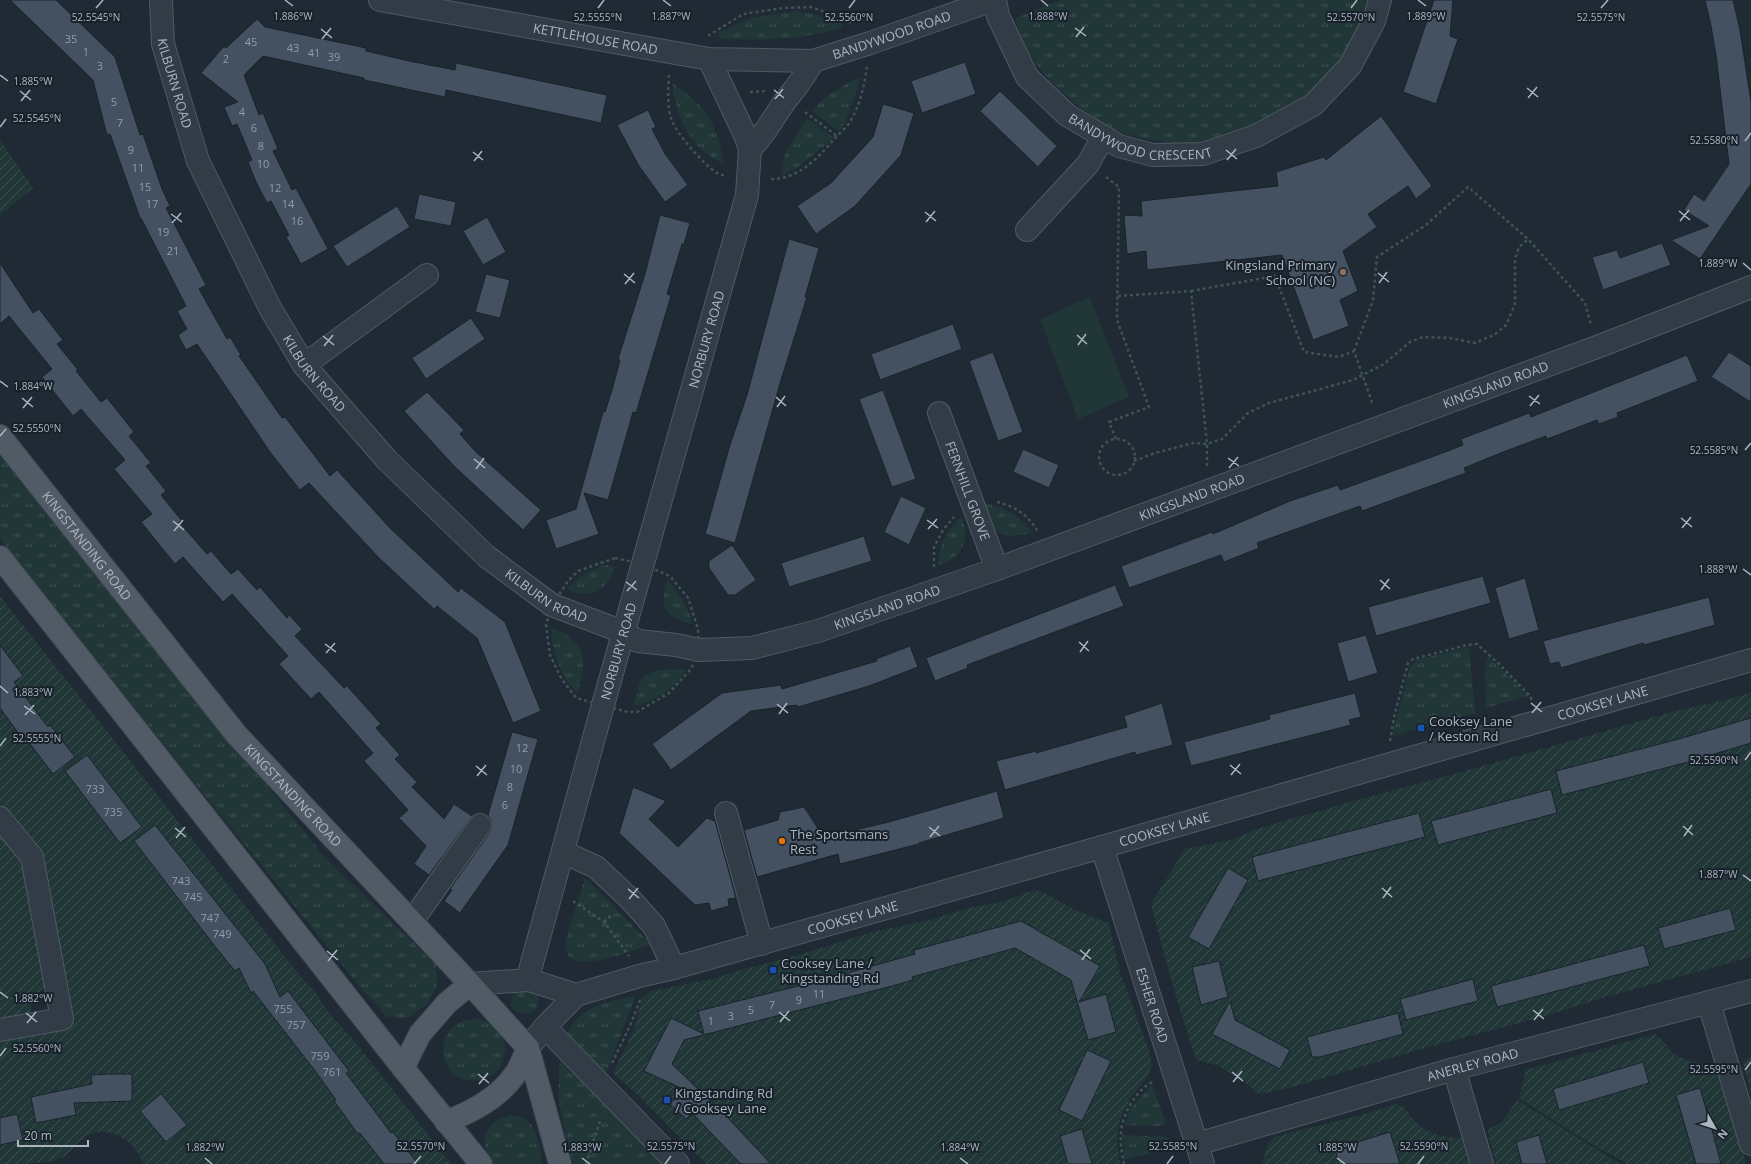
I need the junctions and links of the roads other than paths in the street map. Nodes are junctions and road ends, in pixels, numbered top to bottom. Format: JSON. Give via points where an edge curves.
{"nodes":[{"id":1,"x":161,"y":0,"type":"edge"},
{"id":2,"x":380,"y":0,"type":"edge"},
{"id":3,"x":994,"y":0,"type":"edge"},
{"id":4,"x":1380,"y":0,"type":"edge"},
{"id":5,"x":707,"y":59,"type":"junction"},
{"id":6,"x":813,"y":61,"type":"junction"},
{"id":7,"x":1103,"y":138,"type":"junction"},
{"id":8,"x":750,"y":149,"type":"junction"},
{"id":9,"x":1027,"y":230,"type":"dead end"},
{"id":10,"x":427,"y":275,"type":"dead end"},
{"id":11,"x":1751,"y":287,"type":"edge"},
{"id":12,"x":304,"y":365,"type":"junction"},
{"id":13,"x":939,"y":413,"type":"dead end"},
{"id":14,"x":0,"y":436,"type":"edge"},
{"id":15,"x":0,"y":557,"type":"edge"},
{"id":16,"x":997,"y":569,"type":"junction"},
{"id":17,"x":623,"y":632,"type":"junction"},
{"id":18,"x":1751,"y":660,"type":"edge"},
{"id":19,"x":726,"y":813,"type":"dead end"},
{"id":20,"x":0,"y":818,"type":"edge"},
{"id":21,"x":480,"y":825,"type":"dead end"},
{"id":22,"x":1102,"y":847,"type":"junction"},
{"id":23,"x":563,"y":852,"type":"junction"},
{"id":24,"x":412,"y":922,"type":"junction"},
{"id":25,"x":762,"y":944,"type":"junction"},
{"id":26,"x":674,"y":968,"type":"junction"},
{"id":27,"x":529,"y":980,"type":"junction"},
{"id":28,"x":470,"y":984,"type":"junction"},
{"id":29,"x":1751,"y":991,"type":"edge"},
{"id":30,"x":576,"y":995,"type":"junction"},
{"id":31,"x":1709,"y":1003,"type":"junction"},
{"id":32,"x":545,"y":1027,"type":"junction"},
{"id":33,"x":0,"y":1030,"type":"edge"},
{"id":34,"x":528,"y":1048,"type":"junction"},
{"id":35,"x":402,"y":1068,"type":"junction"},
{"id":36,"x":1454,"y":1069,"type":"junction"},
{"id":37,"x":446,"y":1122,"type":"junction"},
{"id":38,"x":1751,"y":1144,"type":"edge"},
{"id":39,"x":1200,"y":1154,"type":"edge"},
{"id":40,"x":481,"y":1164,"type":"edge"},
{"id":41,"x":560,"y":1164,"type":"edge"},
{"id":42,"x":678,"y":1164,"type":"edge"},
{"id":43,"x":1482,"y":1164,"type":"edge"}],
"edges":[{"from":1,"to":12,"type":"street","name":"KILBURN ROAD","via":[[163,44],[198,161],[270,308]]},
{"from":2,"to":5,"type":"street","name":"KETTLEHOUSE ROAD"},
{"from":3,"to":6,"type":"street","name":"BANDYWOOD ROAD"},
{"from":3,"to":7,"type":"street","name":"BANDYWOOD CRESCENT","via":[[998,16],[1028,77],[1067,115]]},
{"from":4,"to":7,"type":"street","name":"BANDYWOOD CRESCENT","via":[[1374,21],[1350,66],[1313,105],[1256,136],[1203,154],[1153,155],[1119,146]]},
{"from":5,"to":6,"type":"street","name":"KETTLEHOUSE ROAD"},
{"from":5,"to":8,"type":"street","name":"NORBURY ROAD"},
{"from":6,"to":8,"type":"street","via":[[805,77]]},
{"from":7,"to":9,"type":"street","via":[[1088,164]]},
{"from":8,"to":17,"type":"street","name":"NORBURY ROAD","via":[[745,202]]},
{"from":10,"to":12,"type":"street"},
{"from":11,"to":16,"type":"street","name":"KINGSLAND ROAD","via":[[1597,347]]},
{"from":12,"to":17,"type":"street","name":"KILBURN ROAD","via":[[387,460],[486,556],[552,605]]},
{"from":13,"to":16,"type":"street","name":"FERNHILL GROVE"},
{"from":14,"to":24,"type":"main road","name":"KINGSTANDING ROAD","via":[[236,734]]},
{"from":15,"to":35,"type":"main road"},
{"from":16,"to":17,"type":"street","name":"KINGSLAND ROAD","via":[[818,631],[752,648],[700,650],[638,641]]},
{"from":17,"to":23,"type":"street","name":"NORBURY ROAD"},
{"from":18,"to":22,"type":"street","name":"COOKSEY LANE"},
{"from":19,"to":25,"type":"street"},
{"from":20,"to":33,"type":"street","via":[[32,857],[62,1019]]},
{"from":21,"to":24,"type":"street"},
{"from":22,"to":25,"type":"street","name":"COOKSEY LANE"},
{"from":22,"to":39,"type":"street","name":"ESHER ROAD"},
{"from":23,"to":26,"type":"street","via":[[596,867],[631,900],[654,926]]},
{"from":23,"to":27,"type":"street","name":"NORBURY ROAD"},
{"from":24,"to":28,"type":"main road","name":"KINGSTANDING ROAD"},
{"from":25,"to":26,"type":"street","name":"COOKSEY LANE"},
{"from":26,"to":30,"type":"street","name":"COOKSEY LANE"},
{"from":27,"to":28,"type":"street"},
{"from":27,"to":30,"type":"street"},
{"from":28,"to":34,"type":"main road","name":"KINGSTANDING ROAD"},
{"from":28,"to":35,"type":"main road","via":[[447,1003],[420,1034]]},
{"from":29,"to":31,"type":"street","name":"ANERLEY ROAD"},
{"from":30,"to":32,"type":"street","name":"COOKSEY LANE"},
{"from":31,"to":36,"type":"street","name":"ANERLEY ROAD"},
{"from":31,"to":38,"type":"street"},
{"from":32,"to":34,"type":"street","name":"COOKSEY LANE"},
{"from":32,"to":42,"type":"street"},
{"from":34,"to":37,"type":"main road","via":[[516,1072],[498,1094],[468,1113]]},
{"from":34,"to":41,"type":"main road","name":"KINGSTANDING ROAD"},
{"from":35,"to":37,"type":"main road"},
{"from":36,"to":39,"type":"street","name":"ANERLEY ROAD"},
{"from":36,"to":43,"type":"street"},
{"from":37,"to":40,"type":"main road"}]}
